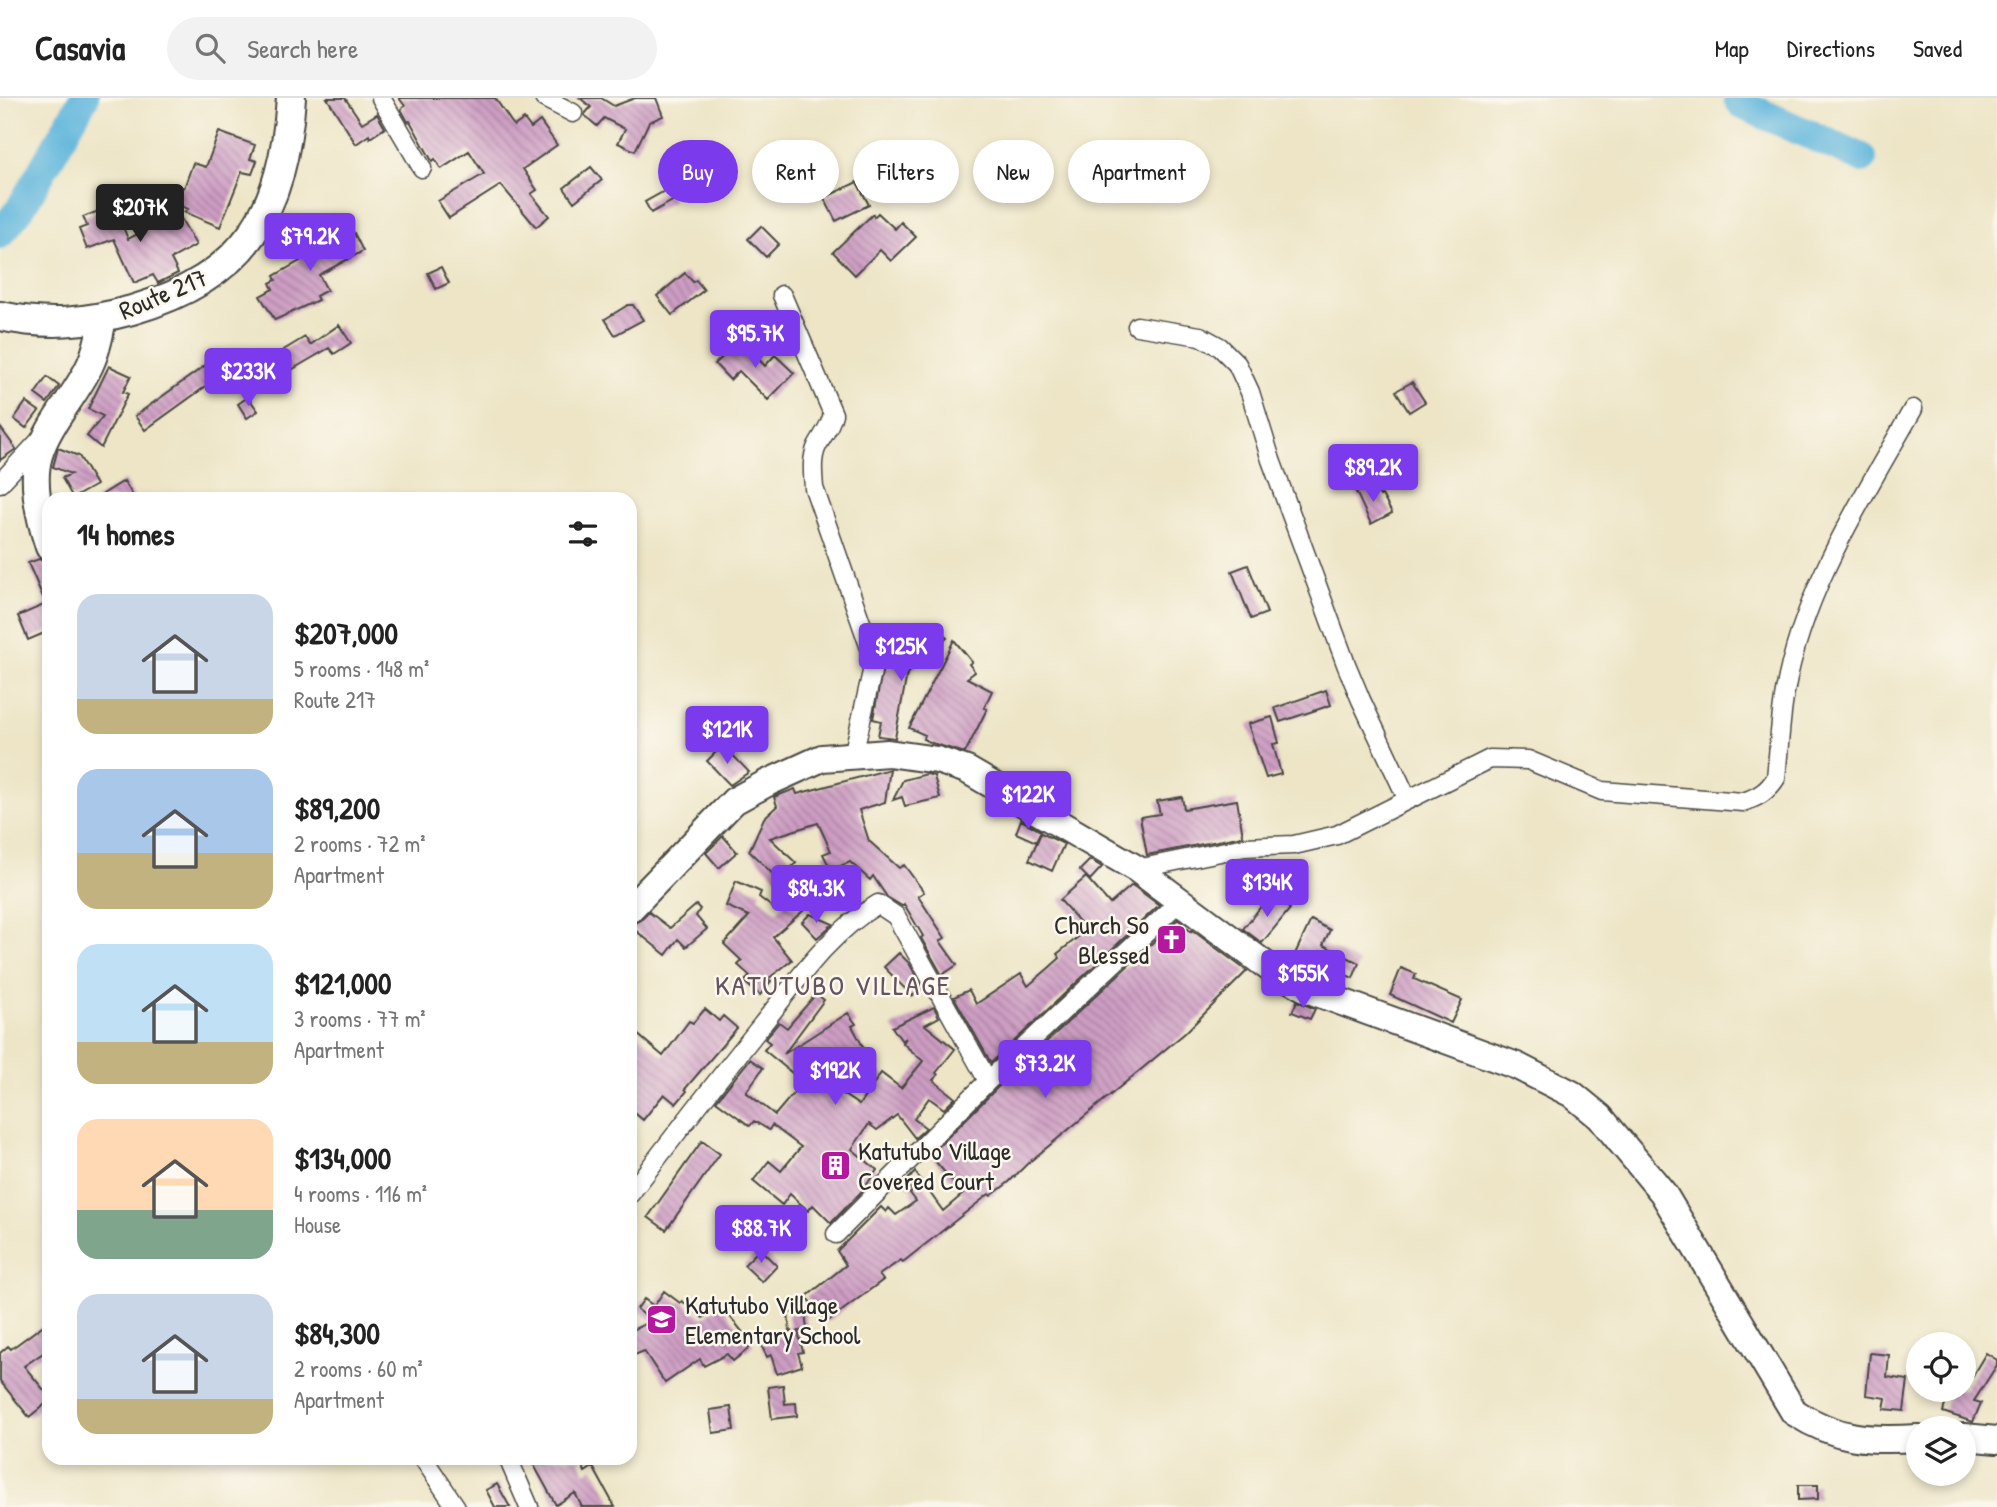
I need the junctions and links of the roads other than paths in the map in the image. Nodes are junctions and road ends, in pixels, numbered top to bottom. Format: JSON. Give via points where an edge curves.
{"nodes":[{"id":1,"x":291,"y":98,"type":"edge"},
{"id":2,"x":381,"y":98,"type":"edge"},
{"id":3,"x":544,"y":98,"type":"edge"},
{"id":4,"x":573,"y":113,"type":"dead end"},
{"id":5,"x":422,"y":168,"type":"dead end"},
{"id":6,"x":782,"y":295,"type":"dead end"},
{"id":7,"x":1,"y":316,"type":"edge"},
{"id":8,"x":103,"y":318,"type":"junction"},
{"id":9,"x":1138,"y":326,"type":"dead end"},
{"id":10,"x":1913,"y":409,"type":"dead end"},
{"id":11,"x":47,"y":433,"type":"junction"},
{"id":12,"x":0,"y":483,"type":"edge"},
{"id":13,"x":42,"y":514,"type":"edge"},
{"id":14,"x":853,"y":756,"type":"junction"},
{"id":15,"x":1407,"y":798,"type":"junction"},
{"id":16,"x":1138,"y":869,"type":"junction"},
{"id":17,"x":637,"y":902,"type":"edge"},
{"id":18,"x":1179,"y":902,"type":"junction"},
{"id":19,"x":988,"y":1081,"type":"junction"},
{"id":20,"x":637,"y":1185,"type":"edge"},
{"id":21,"x":836,"y":1234,"type":"dead end"},
{"id":22,"x":1976,"y":1438,"type":"edge"},
{"id":23,"x":1906,"y":1439,"type":"edge"},
{"id":24,"x":1997,"y":1440,"type":"edge"},
{"id":25,"x":429,"y":1465,"type":"edge"},
{"id":26,"x":511,"y":1465,"type":"edge"},
{"id":27,"x":456,"y":1507,"type":"edge"},
{"id":28,"x":529,"y":1507,"type":"edge"}],
"edges":[{"from":1,"to":8,"type":"main road","name":"Route 217","via":[[275,190],[234,256],[198,284]]},
{"from":2,"to":5,"type":"street"},
{"from":3,"to":4,"type":"street"},
{"from":6,"to":14,"type":"street","via":[[833,414],[816,449],[814,488],[871,651],[872,672]]},
{"from":7,"to":8,"type":"main road","name":"Route 217","via":[[65,324]]},
{"from":8,"to":11,"type":"street","via":[[89,366]]},
{"from":9,"to":15,"type":"street","via":[[1200,336],[1237,364],[1346,664]]},
{"from":10,"to":15,"type":"street","via":[[1826,566],[1785,691],[1776,778],[1763,793],[1743,802],[1602,791],[1528,760],[1490,759]]},
{"from":11,"to":12,"type":"street"},
{"from":11,"to":13,"type":"street","via":[[38,458],[36,485]]},
{"from":14,"to":16,"type":"street","via":[[888,753],[967,770]]},
{"from":14,"to":17,"type":"street","via":[[822,758],[734,802]]},
{"from":15,"to":16,"type":"street","via":[[1337,835],[1294,845],[1245,846]]},
{"from":16,"to":18,"type":"street"},
{"from":18,"to":19,"type":"street"},
{"from":18,"to":23,"type":"street","via":[[1271,969],[1309,990],[1517,1066],[1572,1094],[1601,1117],[1663,1194],[1794,1412],[1845,1436]]},
{"from":19,"to":20,"type":"street","via":[[896,916],[878,904],[820,951]]},
{"from":19,"to":21,"type":"street"},
{"from":22,"to":24,"type":"street"},
{"from":25,"to":27,"type":"street"},
{"from":26,"to":28,"type":"street"}]}
